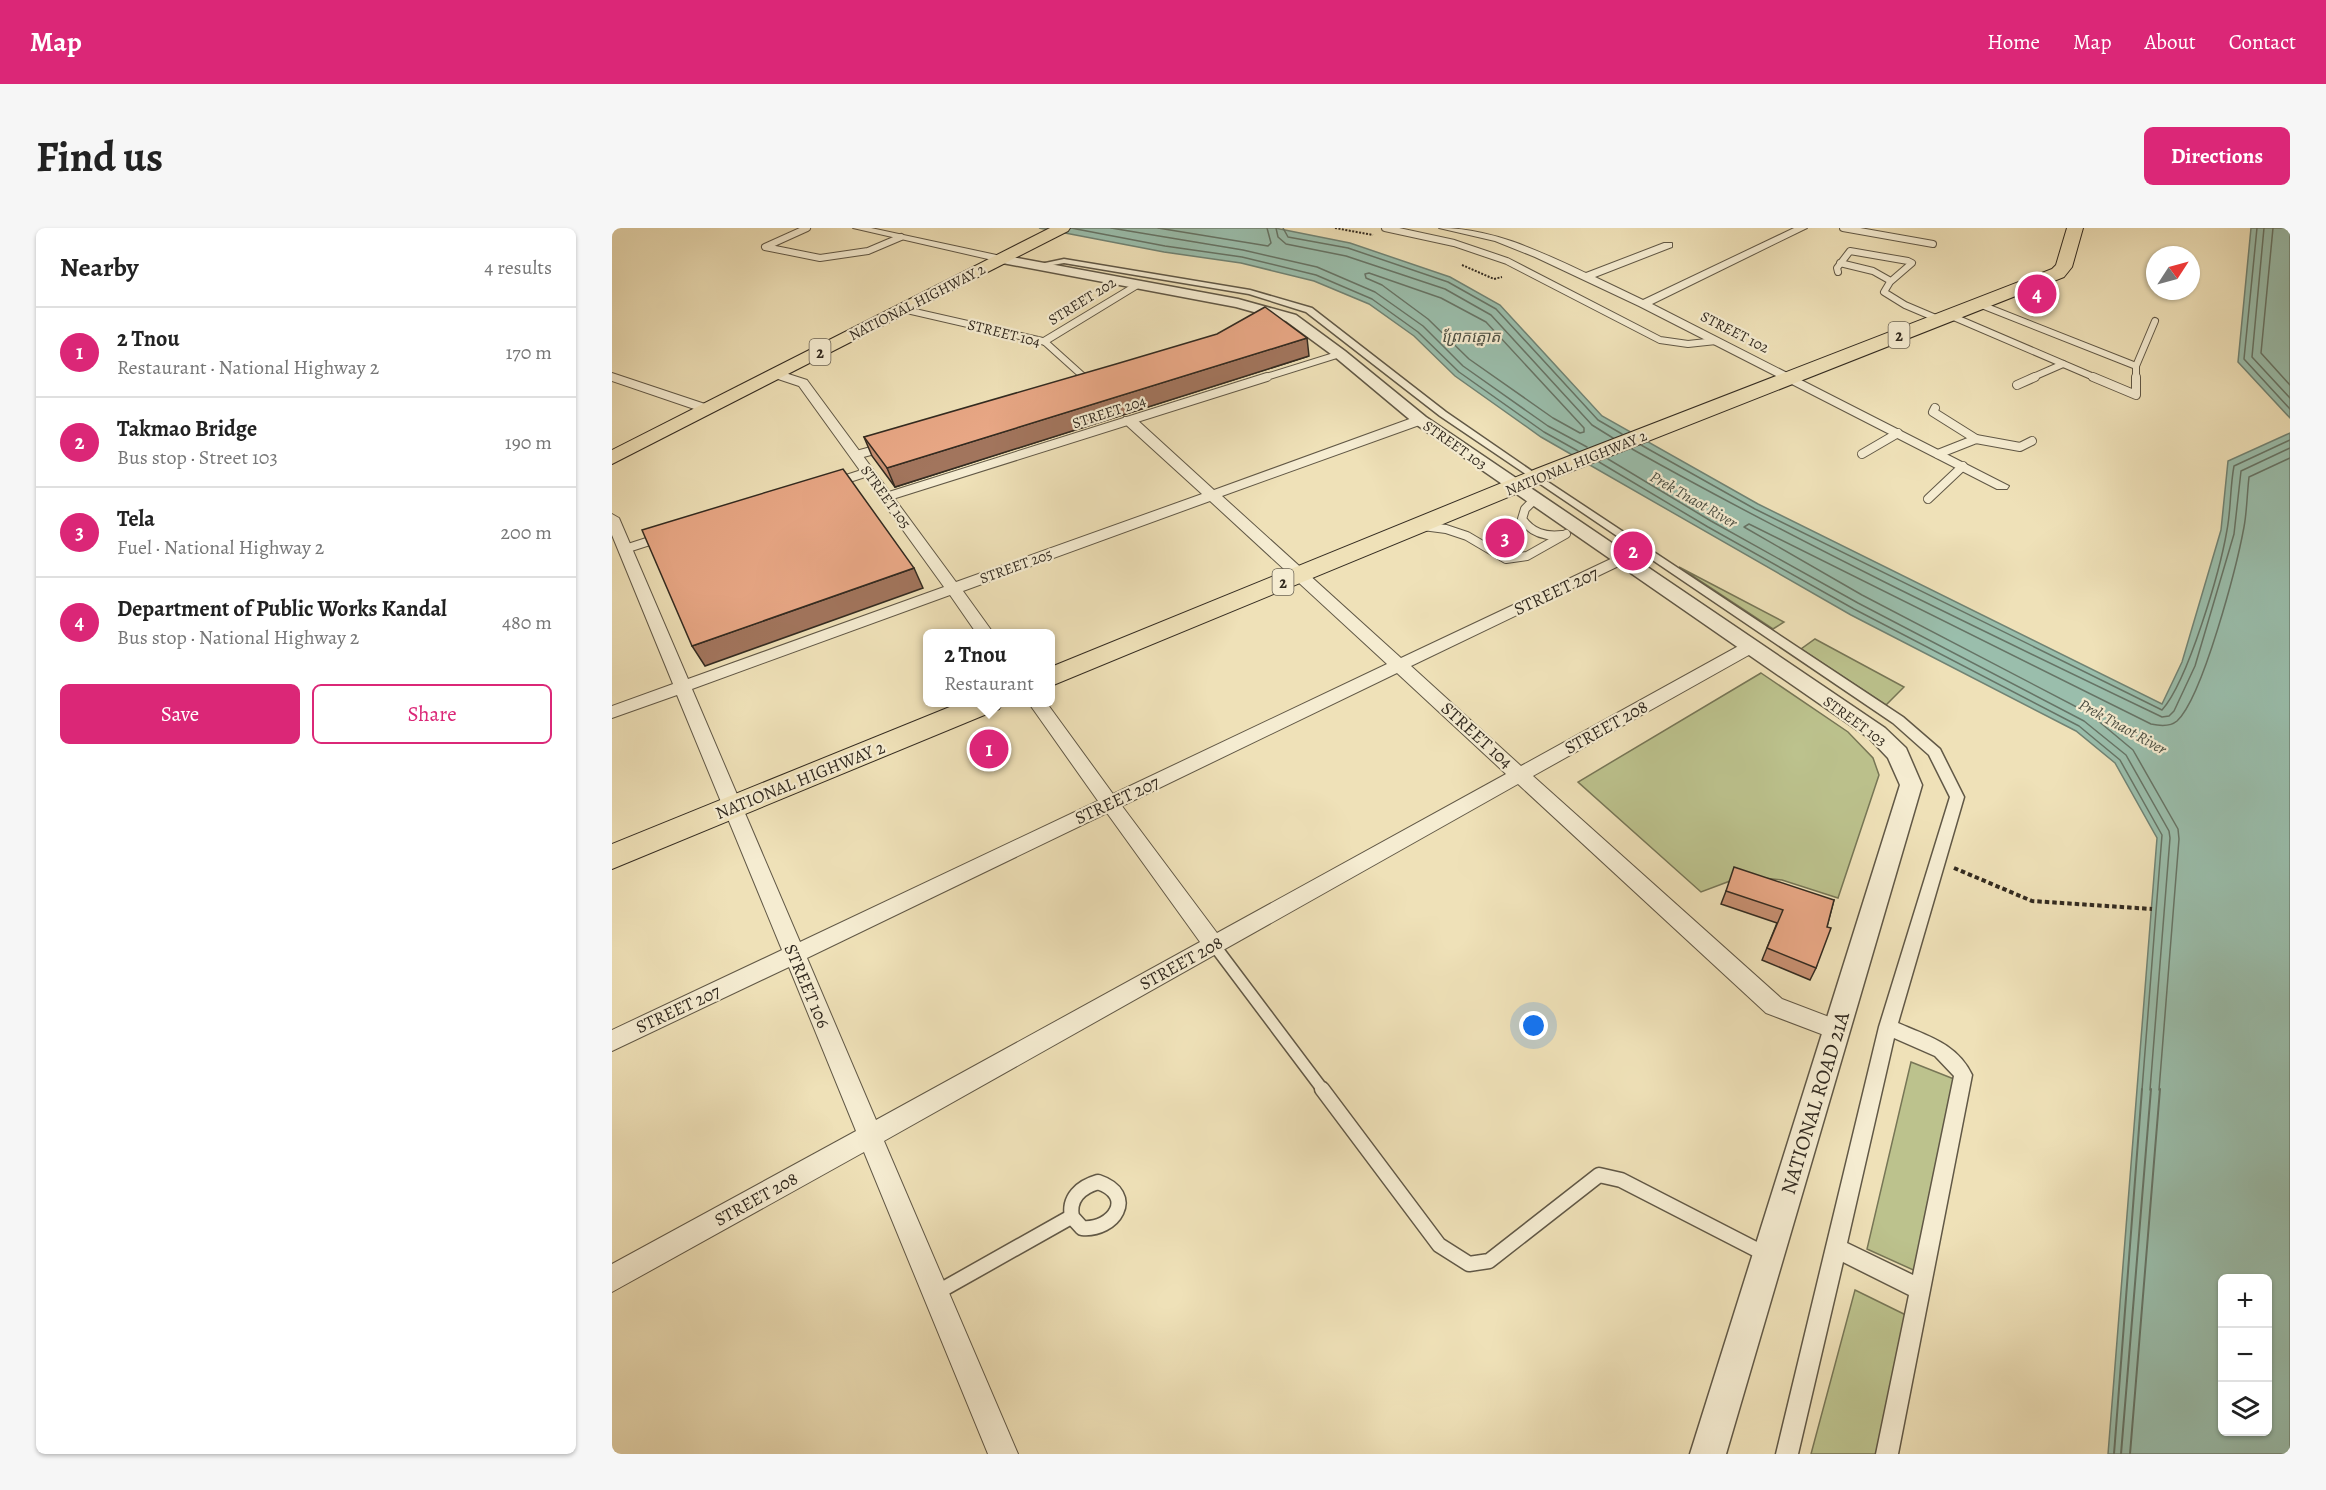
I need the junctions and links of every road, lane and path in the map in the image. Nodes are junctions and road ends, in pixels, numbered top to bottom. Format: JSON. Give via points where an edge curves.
{"nodes":[{"id":1,"x":807,"y":228,"type":"edge"},
{"id":2,"x":858,"y":228,"type":"edge"},
{"id":3,"x":1062,"y":228,"type":"edge"},
{"id":4,"x":1385,"y":228,"type":"edge"},
{"id":5,"x":1444,"y":228,"type":"edge"},
{"id":6,"x":1802,"y":228,"type":"edge"},
{"id":7,"x":1843,"y":228,"type":"edge"},
{"id":8,"x":2075,"y":228,"type":"edge"},
{"id":9,"x":1863,"y":232,"type":"junction"},
{"id":10,"x":901,"y":237,"type":"junction"},
{"id":11,"x":1933,"y":244,"type":"dead end"},
{"id":12,"x":1668,"y":245,"type":"dead end"},
{"id":13,"x":1850,"y":251,"type":"junction"},
{"id":14,"x":1000,"y":259,"type":"junction"},
{"id":15,"x":1840,"y":263,"type":"junction"},
{"id":16,"x":1035,"y":266,"type":"junction"},
{"id":17,"x":1838,"y":272,"type":"dead end"},
{"id":18,"x":1586,"y":277,"type":"junction"},
{"id":19,"x":1889,"y":279,"type":"junction"},
{"id":20,"x":1136,"y":285,"type":"junction"},
{"id":21,"x":1643,"y":304,"type":"junction"},
{"id":22,"x":1979,"y":304,"type":"junction"},
{"id":23,"x":902,"y":309,"type":"junction"},
{"id":24,"x":1943,"y":317,"type":"junction"},
{"id":25,"x":2155,"y":321,"type":"dead end"},
{"id":26,"x":1716,"y":341,"type":"junction"},
{"id":27,"x":1044,"y":342,"type":"junction"},
{"id":28,"x":1340,"y":354,"type":"junction"},
{"id":29,"x":2063,"y":364,"type":"junction"},
{"id":30,"x":2136,"y":366,"type":"junction"},
{"id":31,"x":777,"y":374,"type":"junction"},
{"id":32,"x":612,"y":377,"type":"edge"},
{"id":33,"x":1789,"y":378,"type":"junction"},
{"id":34,"x":1102,"y":382,"type":"edge"},
{"id":35,"x":1091,"y":385,"type":"junction"},
{"id":36,"x":2017,"y":386,"type":"dead end"},
{"id":37,"x":1080,"y":388,"type":"edge"},
{"id":38,"x":1935,"y":408,"type":"dead end"},
{"id":39,"x":707,"y":409,"type":"junction"},
{"id":40,"x":1129,"y":420,"type":"junction"},
{"id":41,"x":1420,"y":420,"type":"junction"},
{"id":42,"x":1898,"y":433,"type":"junction"},
{"id":43,"x":1976,"y":439,"type":"junction"},
{"id":44,"x":2032,"y":441,"type":"dead end"},
{"id":45,"x":887,"y":446,"type":"edge"},
{"id":46,"x":1862,"y":454,"type":"dead end"},
{"id":47,"x":1938,"y":454,"type":"junction"},
{"id":48,"x":856,"y":455,"type":"junction"},
{"id":49,"x":612,"y":458,"type":"edge"},
{"id":50,"x":1963,"y":466,"type":"junction"},
{"id":51,"x":868,"y":472,"type":"junction"},
{"id":52,"x":1532,"y":485,"type":"junction"},
{"id":53,"x":824,"y":486,"type":"edge"},
{"id":54,"x":2002,"y":486,"type":"dead end"},
{"id":55,"x":1212,"y":495,"type":"junction"},
{"id":56,"x":886,"y":497,"type":"junction"},
{"id":57,"x":1928,"y":499,"type":"dead end"},
{"id":58,"x":612,"y":518,"type":"edge"},
{"id":59,"x":1420,"y":525,"type":"junction"},
{"id":60,"x":1573,"y":533,"type":"junction"},
{"id":61,"x":669,"y":535,"type":"edge"},
{"id":62,"x":619,"y":551,"type":"edge"},
{"id":63,"x":1622,"y":560,"type":"junction"},
{"id":64,"x":1300,"y":575,"type":"junction"},
{"id":65,"x":953,"y":589,"type":"junction"},
{"id":66,"x":983,"y":629,"type":"edge"},
{"id":67,"x":1750,"y":647,"type":"junction"},
{"id":68,"x":1400,"y":665,"type":"junction"},
{"id":69,"x":1055,"y":675,"type":"edge"},
{"id":70,"x":682,"y":687,"type":"junction"},
{"id":71,"x":977,"y":707,"type":"edge"},
{"id":72,"x":1040,"y":707,"type":"edge"},
{"id":73,"x":612,"y":712,"type":"edge"},
{"id":74,"x":1898,"y":754,"type":"joint"},
{"id":75,"x":1521,"y":774,"type":"junction"},
{"id":76,"x":1110,"y":803,"type":"junction"},
{"id":77,"x":732,"y":807,"type":"junction"},
{"id":78,"x":612,"y":857,"type":"edge"},
{"id":79,"x":1937,"y":861,"type":"junction"},
{"id":80,"x":2152,"y":909,"type":"dead end"},
{"id":81,"x":1214,"y":945,"type":"junction"},
{"id":82,"x":794,"y":954,"type":"junction"},
{"id":83,"x":1888,"y":1027,"type":"junction"},
{"id":84,"x":1837,"y":1030,"type":"junction"},
{"id":85,"x":612,"y":1041,"type":"edge"},
{"id":86,"x":870,"y":1136,"type":"junction"},
{"id":87,"x":1071,"y":1216,"type":"dead end"},
{"id":88,"x":1836,"y":1248,"type":"junction"},
{"id":89,"x":1768,"y":1255,"type":"junction"},
{"id":90,"x":612,"y":1279,"type":"edge"},
{"id":91,"x":1920,"y":1290,"type":"junction"},
{"id":92,"x":936,"y":1294,"type":"junction"},
{"id":93,"x":1003,"y":1454,"type":"edge"},
{"id":94,"x":1708,"y":1454,"type":"edge"},
{"id":95,"x":1787,"y":1454,"type":"edge"},
{"id":96,"x":1887,"y":1454,"type":"edge"}],
"edges":[{"from":1,"to":10,"type":"lane","via":[[765,247],[819,258],[868,250]]},
{"from":2,"to":10,"type":"street"},
{"from":3,"to":14,"type":"main road","name":"NATIONAL HIGHWAY 2","number":"2"},
{"from":4,"to":26,"type":"lane","via":[[1454,243],[1507,261],[1660,340],[1688,344]]},
{"from":5,"to":18,"type":"street","name":"STREET 102","via":[[1503,236]]},
{"from":6,"to":21,"type":"street"},
{"from":7,"to":9,"type":"lane"},
{"from":8,"to":22,"type":"main road","name":"NATIONAL HIGHWAY 2","number":"2","via":[[2064,267],[2058,273]]},
{"from":9,"to":11,"type":"lane"},
{"from":9,"to":13,"type":"lane"},
{"from":10,"to":14,"type":"street"},
{"from":12,"to":18,"type":"street"},
{"from":13,"to":15,"type":"lane"},
{"from":13,"to":19,"type":"lane","via":[[1912,263],[1903,273]]},
{"from":14,"to":16,"type":"street","name":"STREET 103"},
{"from":14,"to":23,"type":"main road","name":"NATIONAL HIGHWAY 2","number":"2"},
{"from":15,"to":17,"type":"lane"},
{"from":15,"to":19,"type":"lane"},
{"from":16,"to":20,"type":"street","name":"STREET 103"},
{"from":16,"to":52,"type":"street","via":[[1064,261],[1250,292],[1308,310]]},
{"from":18,"to":21,"type":"street","name":"STREET 102"},
{"from":19,"to":24,"type":"lane","via":[[1884,292],[1905,305]]},
{"from":20,"to":27,"type":"street","name":"STREET 202"},
{"from":20,"to":28,"type":"street","name":"STREET 103","via":[[1291,318]]},
{"from":21,"to":26,"type":"street","name":"STREET 102"},
{"from":22,"to":24,"type":"main road","name":"NATIONAL HIGHWAY 2","number":"2"},
{"from":22,"to":30,"type":"lane"},
{"from":23,"to":27,"type":"street","name":"STREET 104"},
{"from":23,"to":31,"type":"main road","name":"NATIONAL HIGHWAY 2","number":"2"},
{"from":24,"to":29,"type":"lane"},
{"from":24,"to":33,"type":"main road","name":"NATIONAL HIGHWAY 2","number":"2"},
{"from":25,"to":30,"type":"lane"},
{"from":26,"to":33,"type":"street","name":"STREET 102"},
{"from":27,"to":35,"type":"lane","name":"STREET 104"},
{"from":28,"to":40,"type":"lane","name":"STREET 204"},
{"from":28,"to":41,"type":"street","name":"STREET 103"},
{"from":29,"to":30,"type":"lane","via":[[2136,395]]},
{"from":29,"to":36,"type":"lane"},
{"from":31,"to":39,"type":"main road","name":"NATIONAL HIGHWAY 2","number":"2"},
{"from":31,"to":48,"type":"street","name":"STREET 105","via":[[803,383]]},
{"from":32,"to":39,"type":"street"},
{"from":33,"to":42,"type":"street","name":"STREET 102"},
{"from":33,"to":52,"type":"main road","name":"NATIONAL HIGHWAY 2","number":"2"},
{"from":34,"to":35,"type":"lane"},
{"from":35,"to":37,"type":"lane"},
{"from":38,"to":43,"type":"lane","via":[[1933,412]]},
{"from":39,"to":49,"type":"main road","name":"NATIONAL HIGHWAY 2","number":"2"},
{"from":40,"to":55,"type":"street","name":"STREET 104"},
{"from":40,"to":56,"type":"lane","name":"STREET 204"},
{"from":41,"to":52,"type":"street","name":"STREET 103"},
{"from":41,"to":55,"type":"street","name":"STREET 205"},
{"from":42,"to":46,"type":"lane"},
{"from":42,"to":47,"type":"street","name":"STREET 102"},
{"from":43,"to":44,"type":"lane","via":[[2020,447]]},
{"from":43,"to":47,"type":"lane"},
{"from":45,"to":48,"type":"lane"},
{"from":47,"to":50,"type":"street","name":"STREET 102"},
{"from":48,"to":51,"type":"street","name":"STREET 105"},
{"from":50,"to":54,"type":"street","name":"STREET 102"},
{"from":50,"to":57,"type":"lane"},
{"from":51,"to":53,"type":"lane"},
{"from":51,"to":56,"type":"street","name":"STREET 105"},
{"from":52,"to":59,"type":"main road","name":"NATIONAL HIGHWAY 2","number":"2"},
{"from":52,"to":60,"type":"street","name":"STREET 103"},
{"from":52,"to":60,"type":"lane","via":[[1522,519],[1527,528],[1544,537]]},
{"from":52,"to":79,"type":"street","via":[[1898,720],[1935,752],[1957,796]]},
{"from":55,"to":64,"type":"street","name":"STREET 104"},
{"from":55,"to":65,"type":"street","name":"STREET 205"},
{"from":56,"to":65,"type":"street","name":"STREET 105"},
{"from":58,"to":62,"type":"street","name":"STREET 106"},
{"from":59,"to":60,"type":"lane","via":[[1442,526],[1473,538],[1506,560],[1527,556]]},
{"from":59,"to":64,"type":"main road","name":"NATIONAL HIGHWAY 2","number":"2"},
{"from":60,"to":63,"type":"street","name":"STREET 103"},
{"from":61,"to":62,"type":"lane"},
{"from":62,"to":70,"type":"street","name":"STREET 106"},
{"from":63,"to":67,"type":"street","name":"STREET 103"},
{"from":63,"to":68,"type":"street","name":"STREET 207"},
{"from":64,"to":68,"type":"street","name":"STREET 104"},
{"from":64,"to":69,"type":"main road","name":"NATIONAL HIGHWAY 2","number":"2"},
{"from":65,"to":66,"type":"street","name":"STREET 105"},
{"from":65,"to":70,"type":"street","name":"STREET 205"},
{"from":67,"to":74,"type":"street","name":"STREET 103","via":[[1877,734]]},
{"from":67,"to":75,"type":"street","name":"STREET 208"},
{"from":68,"to":75,"type":"street","name":"STREET 104"},
{"from":68,"to":76,"type":"street","name":"STREET 207"},
{"from":70,"to":73,"type":"street","name":"STREET 205"},
{"from":70,"to":77,"type":"street","name":"STREET 106"},
{"from":71,"to":77,"type":"main road","name":"NATIONAL HIGHWAY 2"},
{"from":72,"to":76,"type":"street"},
{"from":74,"to":84,"type":"street","name":"NATIONAL ROAD 21A","via":[[1911,785]]},
{"from":75,"to":81,"type":"street","name":"STREET 208"},
{"from":75,"to":84,"type":"street","name":"STREET 104","via":[[1774,1006]]},
{"from":76,"to":81,"type":"street"},
{"from":76,"to":82,"type":"street","name":"STREET 207"},
{"from":77,"to":78,"type":"main road","name":"NATIONAL HIGHWAY 2"},
{"from":77,"to":82,"type":"street","name":"STREET 106"},
{"from":79,"to":80,"type":"path","via":[[2032,901]]},
{"from":79,"to":83,"type":"street"},
{"from":81,"to":86,"type":"street","name":"STREET 208"},
{"from":81,"to":89,"type":"lane","via":[[1439,1245],[1469,1264],[1489,1261],[1599,1175],[1621,1180]]},
{"from":82,"to":85,"type":"street","name":"STREET 207"},
{"from":82,"to":86,"type":"street","name":"STREET 106"},
{"from":83,"to":88,"type":"street"},
{"from":83,"to":91,"type":"street","via":[[1945,1053],[1958,1063],[1963,1075]]},
{"from":84,"to":89,"type":"street","name":"NATIONAL ROAD 21A"},
{"from":86,"to":90,"type":"street","name":"STREET 208"},
{"from":86,"to":92,"type":"street","name":"STREET 106"},
{"from":87,"to":92,"type":"lane"},
{"from":88,"to":91,"type":"street"},
{"from":88,"to":95,"type":"street"},
{"from":89,"to":94,"type":"street","name":"NATIONAL ROAD 21A"},
{"from":91,"to":96,"type":"street"},
{"from":92,"to":93,"type":"street","name":"STREET 106"}]}
